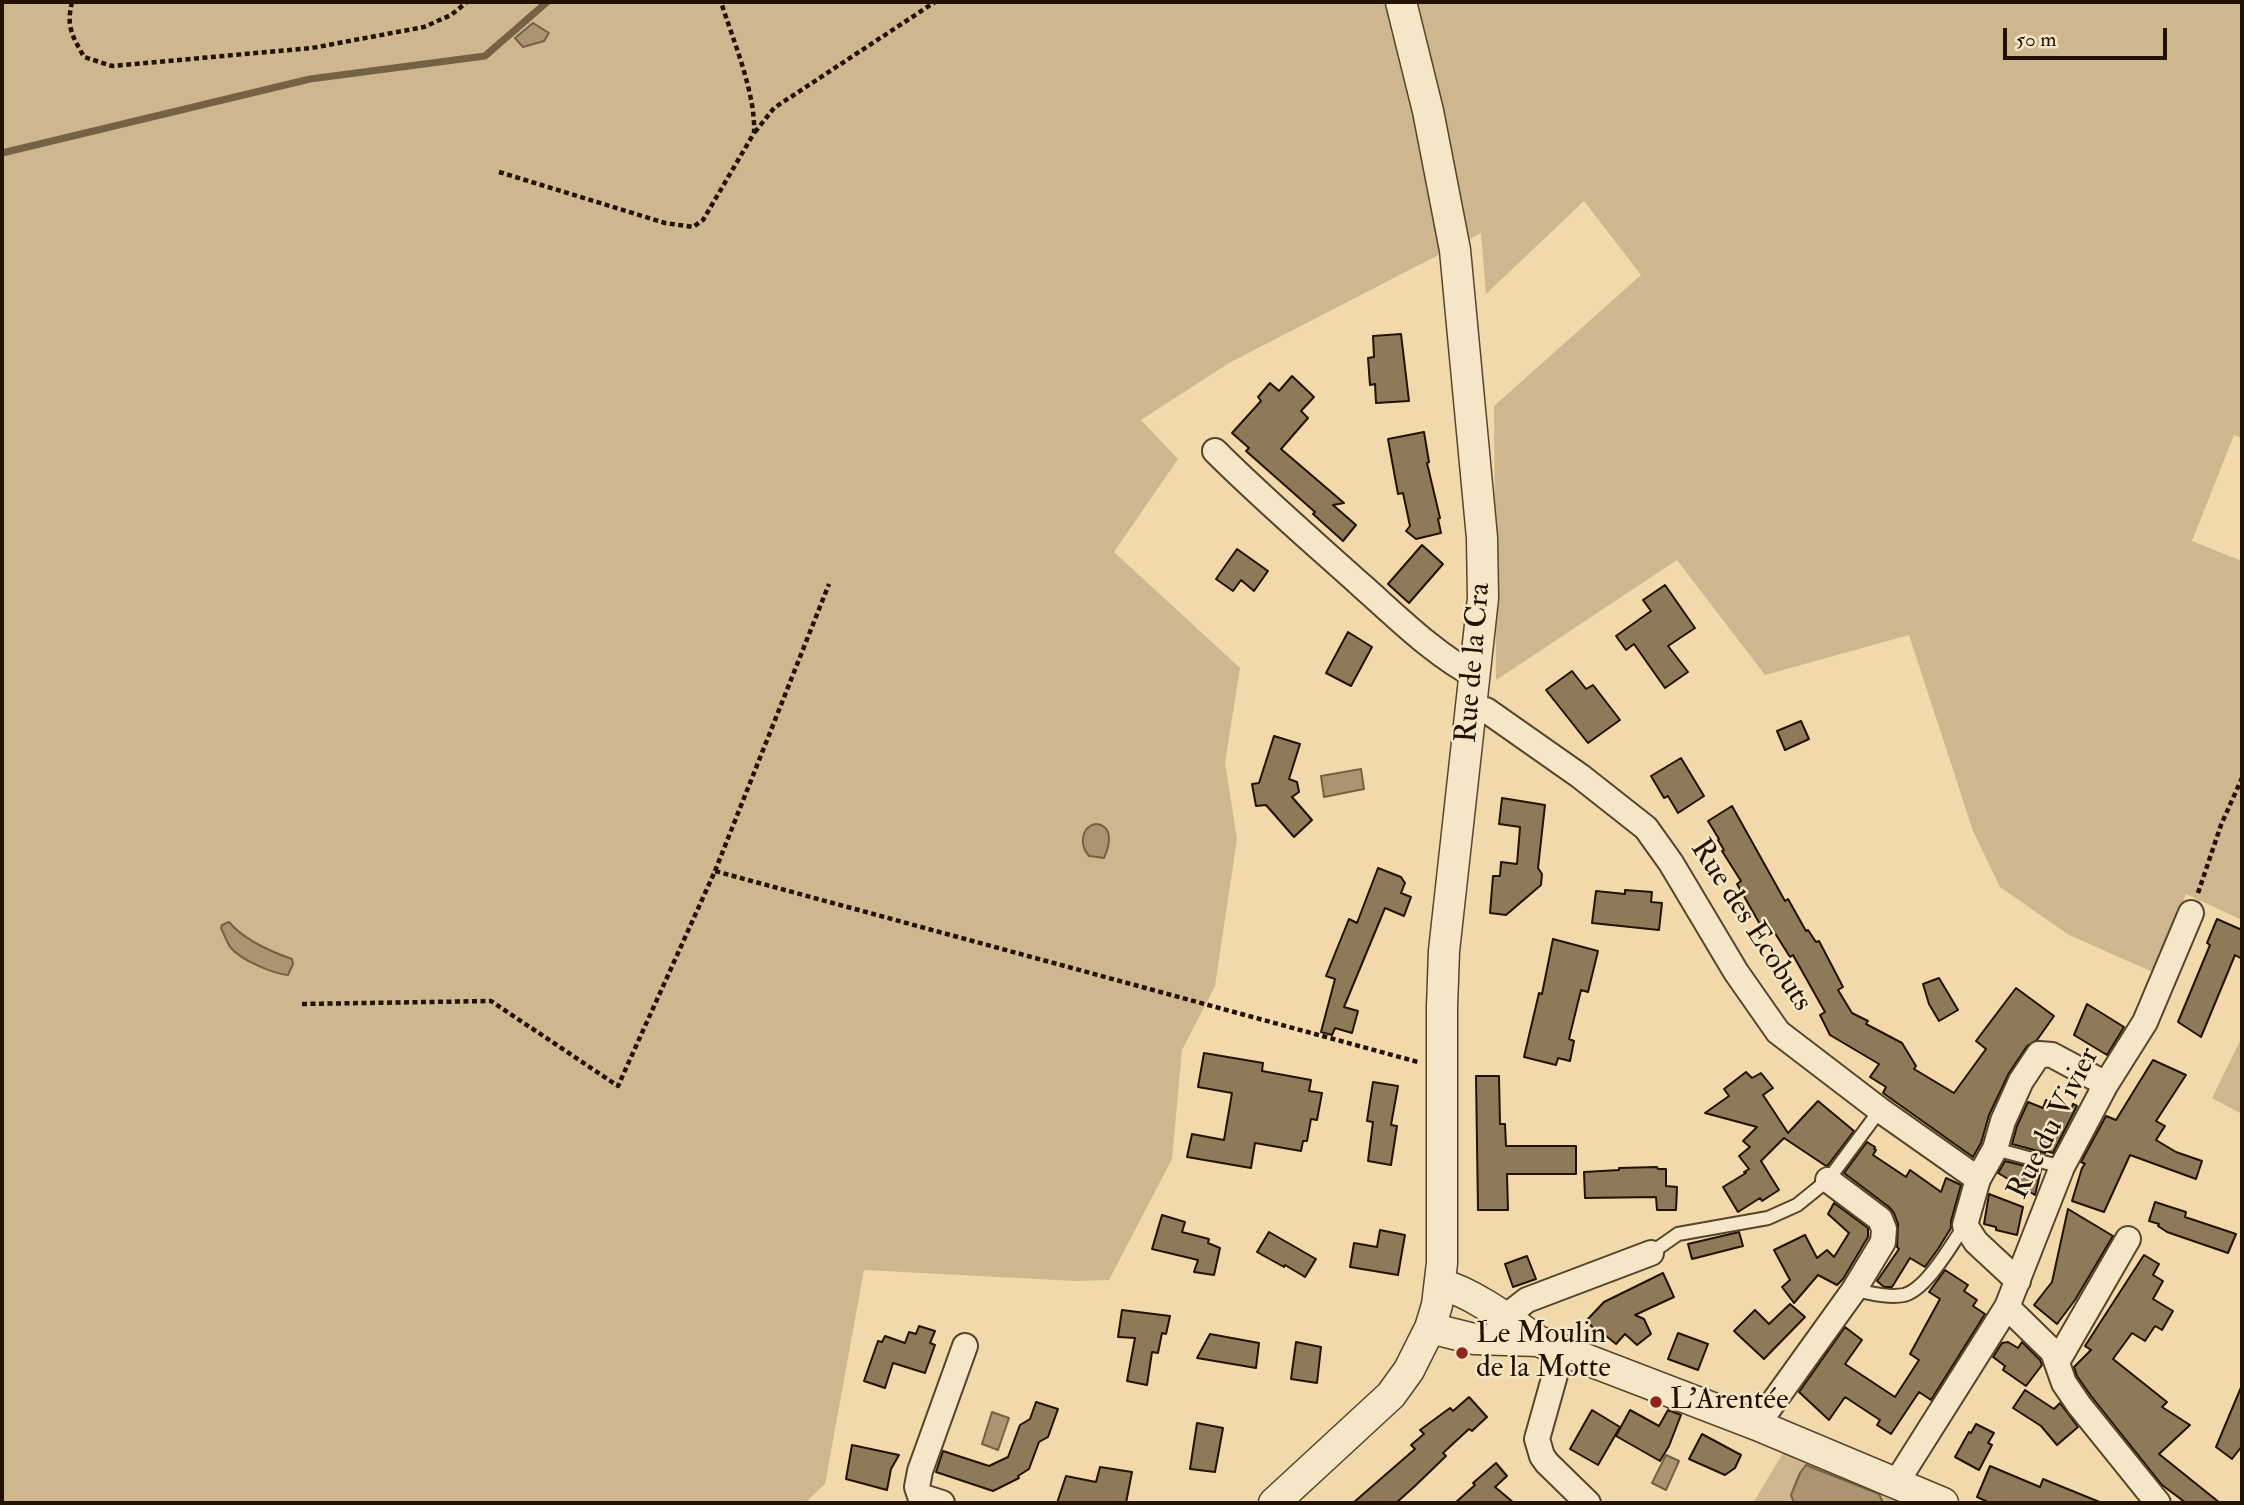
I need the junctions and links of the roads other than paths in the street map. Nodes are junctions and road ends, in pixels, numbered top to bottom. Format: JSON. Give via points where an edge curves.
{"nodes":[{"id":1,"x":1401,"y":2,"type":"edge"},
{"id":2,"x":1214,"y":451,"type":"dead end"},
{"id":3,"x":1476,"y":676,"type":"junction"},
{"id":4,"x":1472,"y":710,"type":"junction"},
{"id":5,"x":2191,"y":913,"type":"road end"},
{"id":6,"x":2106,"y":1084,"type":"junction"},
{"id":7,"x":1880,"y":1110,"type":"junction"},
{"id":8,"x":1995,"y":1149,"type":"junction"},
{"id":9,"x":2062,"y":1167,"type":"junction"},
{"id":10,"x":1978,"y":1179,"type":"junction"},
{"id":11,"x":1828,"y":1180,"type":"junction"},
{"id":12,"x":1965,"y":1225,"type":"junction"},
{"id":13,"x":2128,"y":1240,"type":"dead end"},
{"id":14,"x":1651,"y":1253,"type":"joint"},
{"id":15,"x":2018,"y":1282,"type":"junction"},
{"id":16,"x":1440,"y":1284,"type":"junction"},
{"id":17,"x":1854,"y":1290,"type":"junction"},
{"id":18,"x":2007,"y":1307,"type":"junction"},
{"id":19,"x":1505,"y":1317,"type":"junction"},
{"id":20,"x":1430,"y":1328,"type":"junction"},
{"id":21,"x":1550,"y":1345,"type":"junction"},
{"id":22,"x":965,"y":1346,"type":"dead end"},
{"id":23,"x":2057,"y":1362,"type":"junction"},
{"id":24,"x":1757,"y":1425,"type":"junction"},
{"id":25,"x":1896,"y":1483,"type":"junction"},
{"id":26,"x":942,"y":1503,"type":"edge"},
{"id":27,"x":1274,"y":1503,"type":"edge"},
{"id":28,"x":1588,"y":1503,"type":"edge"},
{"id":29,"x":1943,"y":1503,"type":"edge"},
{"id":30,"x":2158,"y":1503,"type":"edge"}],
"edges":[{"from":1,"to":3,"type":"street","name":"Rue de la Cra","via":[[1455,250],[1482,538],[1483,598]]},
{"from":2,"to":3,"type":"street","via":[[1397,617],[1459,668]]},
{"from":3,"to":4,"type":"street","name":"Rue de la Cra"},
{"from":4,"to":7,"type":"street","name":"Rue des Ecobuts","via":[[1486,710],[1646,828],[1778,1032]]},
{"from":4,"to":16,"type":"street","name":"Rue de la Cra","via":[[1444,951]]},
{"from":5,"to":6,"type":"street","name":"Rue du Vivier","via":[[2145,1021]]},
{"from":6,"to":8,"type":"street","via":[[2052,1055],[2039,1054],[2021,1081]]},
{"from":6,"to":9,"type":"street","name":"Rue du Vivier"},
{"from":7,"to":10,"type":"street","name":"Rue des Ecobuts"},
{"from":7,"to":11,"type":"lane"},
{"from":8,"to":9,"type":"lane"},
{"from":8,"to":10,"type":"street"},
{"from":9,"to":15,"type":"street","name":"Rue du Vivier"},
{"from":10,"to":12,"type":"street"},
{"from":11,"to":14,"type":"lane","via":[[1784,1212],[1678,1234]]},
{"from":11,"to":17,"type":"street","via":[[1880,1219],[1884,1229],[1883,1242]]},
{"from":12,"to":15,"type":"street","via":[[1976,1242]]},
{"from":12,"to":17,"type":"lane","via":[[1921,1287],[1888,1296]]},
{"from":13,"to":23,"type":"street"},
{"from":14,"to":19,"type":"street","via":[[1527,1300]]},
{"from":15,"to":18,"type":"street","name":"Rue du Vivier"},
{"from":16,"to":19,"type":"street"},
{"from":16,"to":20,"type":"street","name":"Rue de la Cra"},
{"from":17,"to":24,"type":"street"},
{"from":18,"to":23,"type":"street","via":[[2053,1352]]},
{"from":18,"to":25,"type":"street","name":"Rue du Vivier"},
{"from":19,"to":21,"type":"street"},
{"from":20,"to":21,"type":"street","via":[[1474,1339]]},
{"from":20,"to":27,"type":"street","name":"Rue de la Cra","via":[[1391,1395]]},
{"from":21,"to":24,"type":"street"},
{"from":21,"to":28,"type":"street","via":[[1537,1439],[1547,1463]]},
{"from":22,"to":26,"type":"street","via":[[917,1487],[920,1496]]},
{"from":23,"to":30,"type":"street","via":[[2079,1405]]},
{"from":24,"to":25,"type":"street"},
{"from":25,"to":29,"type":"street"}]}
